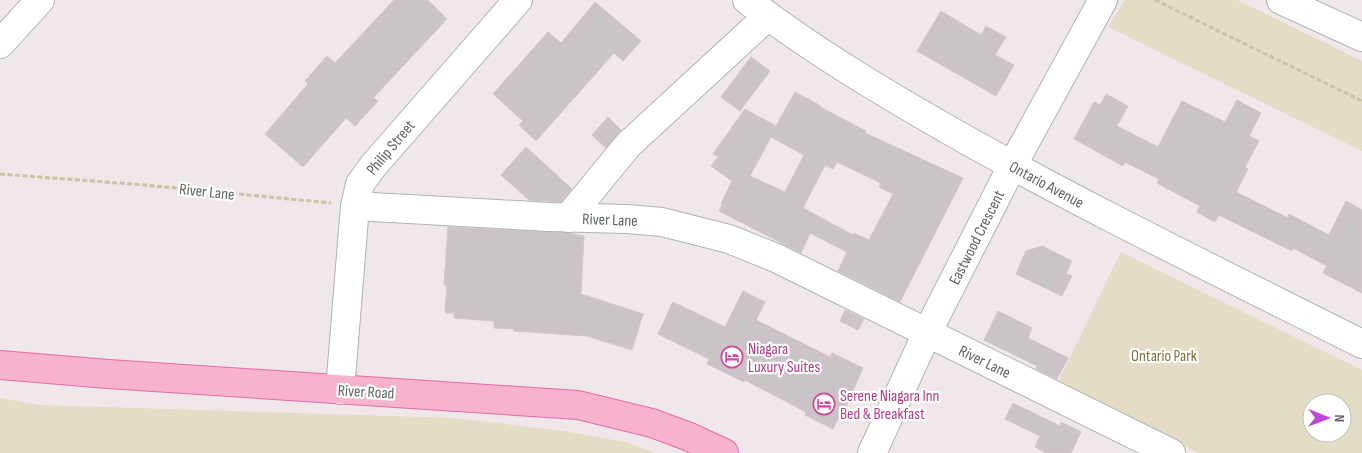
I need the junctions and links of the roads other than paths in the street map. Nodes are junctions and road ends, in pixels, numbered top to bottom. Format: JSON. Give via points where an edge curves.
{"nodes":[{"id":1,"x":40,"y":0,"type":"edge"},
{"id":2,"x":518,"y":0,"type":"edge"},
{"id":3,"x":1103,"y":0,"type":"edge"},
{"id":4,"x":1282,"y":0,"type":"edge"},
{"id":5,"x":758,"y":8,"type":"edge"},
{"id":6,"x":1362,"y":37,"type":"edge"},
{"id":7,"x":0,"y":44,"type":"edge"},
{"id":8,"x":1012,"y":166,"type":"junction"},
{"id":9,"x":355,"y":206,"type":"junction"},
{"id":10,"x":568,"y":218,"type":"junction"},
{"id":11,"x":928,"y":333,"type":"junction"},
{"id":12,"x":1362,"y":344,"type":"edge"},
{"id":13,"x":0,"y":365,"type":"edge"},
{"id":14,"x":340,"y":390,"type":"junction"},
{"id":15,"x":724,"y":453,"type":"edge"},
{"id":16,"x":872,"y":453,"type":"edge"},
{"id":17,"x":1172,"y":453,"type":"edge"}],
"edges":[{"from":1,"to":7,"type":"street"},
{"from":2,"to":9,"type":"street","name":"Philip Street","via":[[373,166],[360,184]]},
{"from":3,"to":8,"type":"street","name":"Eastwood Crescent"},
{"from":4,"to":6,"type":"street"},
{"from":5,"to":8,"type":"street","name":"Ontario Avenue","via":[[884,93]]},
{"from":5,"to":10,"type":"street","via":[[628,145]]},
{"from":8,"to":11,"type":"street","name":"Eastwood Crescent"},
{"from":8,"to":12,"type":"street","name":"Ontario Avenue"},
{"from":9,"to":10,"type":"street","name":"River Lane"},
{"from":9,"to":14,"type":"street","name":"Philip Street"},
{"from":10,"to":11,"type":"street","name":"River Lane","via":[[662,222],[729,239],[776,258]]},
{"from":11,"to":16,"type":"street","name":"Eastwood Crescent"},
{"from":11,"to":17,"type":"street","name":"River Lane"},
{"from":13,"to":14,"type":"main road","name":"River Road"},
{"from":14,"to":15,"type":"main road","name":"River Road","via":[[578,405],[652,423]]}]}
